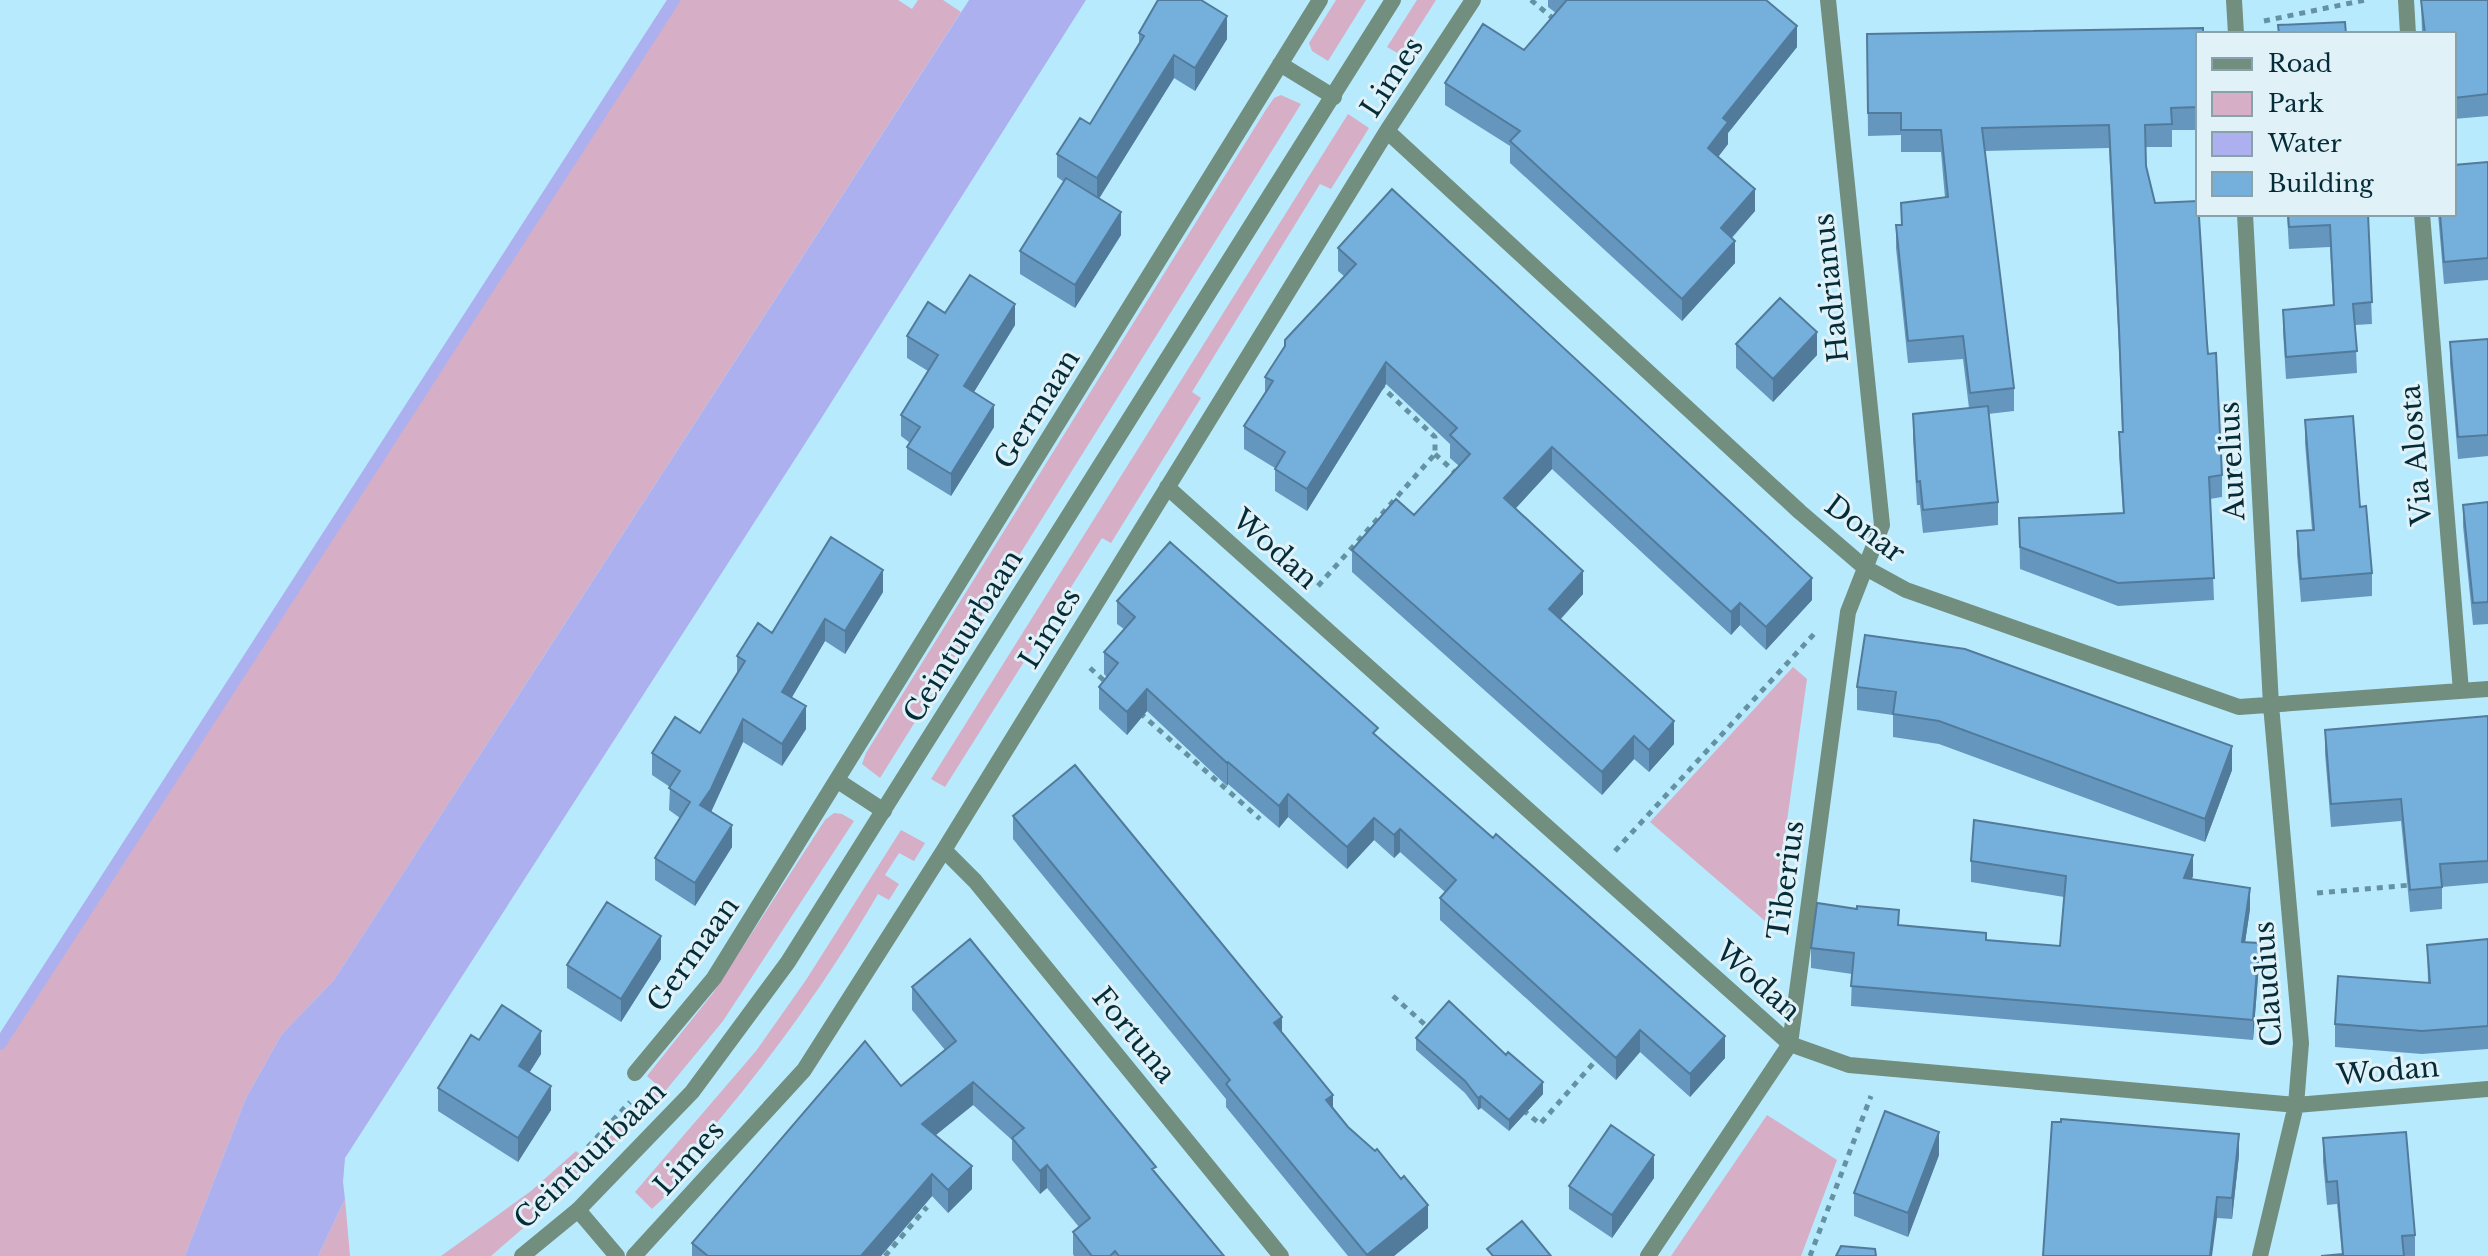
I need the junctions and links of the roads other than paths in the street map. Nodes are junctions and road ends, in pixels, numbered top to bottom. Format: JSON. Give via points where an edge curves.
{"nodes":[{"id":1,"x":1320,"y":0,"type":"edge"},
{"id":2,"x":1393,"y":0,"type":"edge"},
{"id":3,"x":1473,"y":0,"type":"edge"},
{"id":4,"x":1828,"y":0,"type":"edge"},
{"id":5,"x":2234,"y":0,"type":"edge"},
{"id":6,"x":2406,"y":0,"type":"edge"},
{"id":7,"x":2236,"y":30,"type":"edge"},
{"id":8,"x":2408,"y":32,"type":"edge"},
{"id":9,"x":1280,"y":64,"type":"junction"},
{"id":10,"x":1334,"y":97,"type":"junction"},
{"id":11,"x":1387,"y":131,"type":"junction"},
{"id":12,"x":2245,"y":216,"type":"edge"},
{"id":13,"x":2422,"y":216,"type":"edge"},
{"id":14,"x":1167,"y":487,"type":"junction"},
{"id":15,"x":1864,"y":567,"type":"junction"},
{"id":16,"x":2488,"y":689,"type":"edge"},
{"id":17,"x":2461,"y":691,"type":"junction"},
{"id":18,"x":2271,"y":705,"type":"junction"},
{"id":19,"x":838,"y":781,"type":"junction"},
{"id":20,"x":884,"y":811,"type":"junction"},
{"id":21,"x":944,"y":850,"type":"junction"},
{"id":22,"x":1790,"y":1044,"type":"junction"},
{"id":23,"x":635,"y":1073,"type":"dead end"},
{"id":24,"x":2488,"y":1089,"type":"edge"},
{"id":25,"x":2296,"y":1105,"type":"junction"},
{"id":26,"x":578,"y":1210,"type":"junction"},
{"id":27,"x":522,"y":1256,"type":"edge"},
{"id":28,"x":617,"y":1256,"type":"edge"},
{"id":29,"x":634,"y":1256,"type":"edge"},
{"id":30,"x":1281,"y":1256,"type":"edge"},
{"id":31,"x":1648,"y":1256,"type":"edge"},
{"id":32,"x":2260,"y":1256,"type":"edge"}],
"edges":[{"from":1,"to":9,"type":"street","name":"Germaan"},
{"from":2,"to":10,"type":"street","name":"Ceintuurbaan"},
{"from":3,"to":11,"type":"street","name":"Limes"},
{"from":4,"to":15,"type":"street","name":"Hadrianus","via":[[1882,525]]},
{"from":5,"to":7,"type":"street"},
{"from":6,"to":8,"type":"street"},
{"from":9,"to":10,"type":"street"},
{"from":9,"to":19,"type":"street","name":"Germaan"},
{"from":10,"to":20,"type":"street","name":"Ceintuurbaan"},
{"from":11,"to":14,"type":"street","name":"Limes"},
{"from":11,"to":15,"type":"street","name":"Donar"},
{"from":12,"to":18,"type":"street","name":"Aurelius"},
{"from":13,"to":17,"type":"street","name":"Via Alosta"},
{"from":14,"to":21,"type":"street","name":"Limes"},
{"from":14,"to":22,"type":"street","name":"Wodan"},
{"from":15,"to":18,"type":"street","name":"Donar","via":[[1906,590],[2239,707]]},
{"from":15,"to":22,"type":"street","name":"Tiberius","via":[[1848,612]]},
{"from":16,"to":17,"type":"street","name":"Donar"},
{"from":17,"to":18,"type":"street","name":"Donar"},
{"from":18,"to":25,"type":"street","name":"Claudius","via":[[2301,1043]]},
{"from":19,"to":20,"type":"street"},
{"from":19,"to":23,"type":"street","name":"Germaan","via":[[714,978]]},
{"from":20,"to":26,"type":"street","name":"Ceintuurbaan","via":[[788,962],[692,1092]]},
{"from":21,"to":29,"type":"street","name":"Limes","via":[[804,1070]]},
{"from":21,"to":30,"type":"street","name":"Fortuna","via":[[975,881]]},
{"from":22,"to":25,"type":"street","name":"Wodan","via":[[1849,1065]]},
{"from":22,"to":31,"type":"street","name":"Tiberius"},
{"from":24,"to":25,"type":"street","name":"Wodan"},
{"from":25,"to":32,"type":"street","name":"Claudius"},
{"from":26,"to":27,"type":"street","name":"Ceintuurbaan"},
{"from":26,"to":28,"type":"street"}]}
